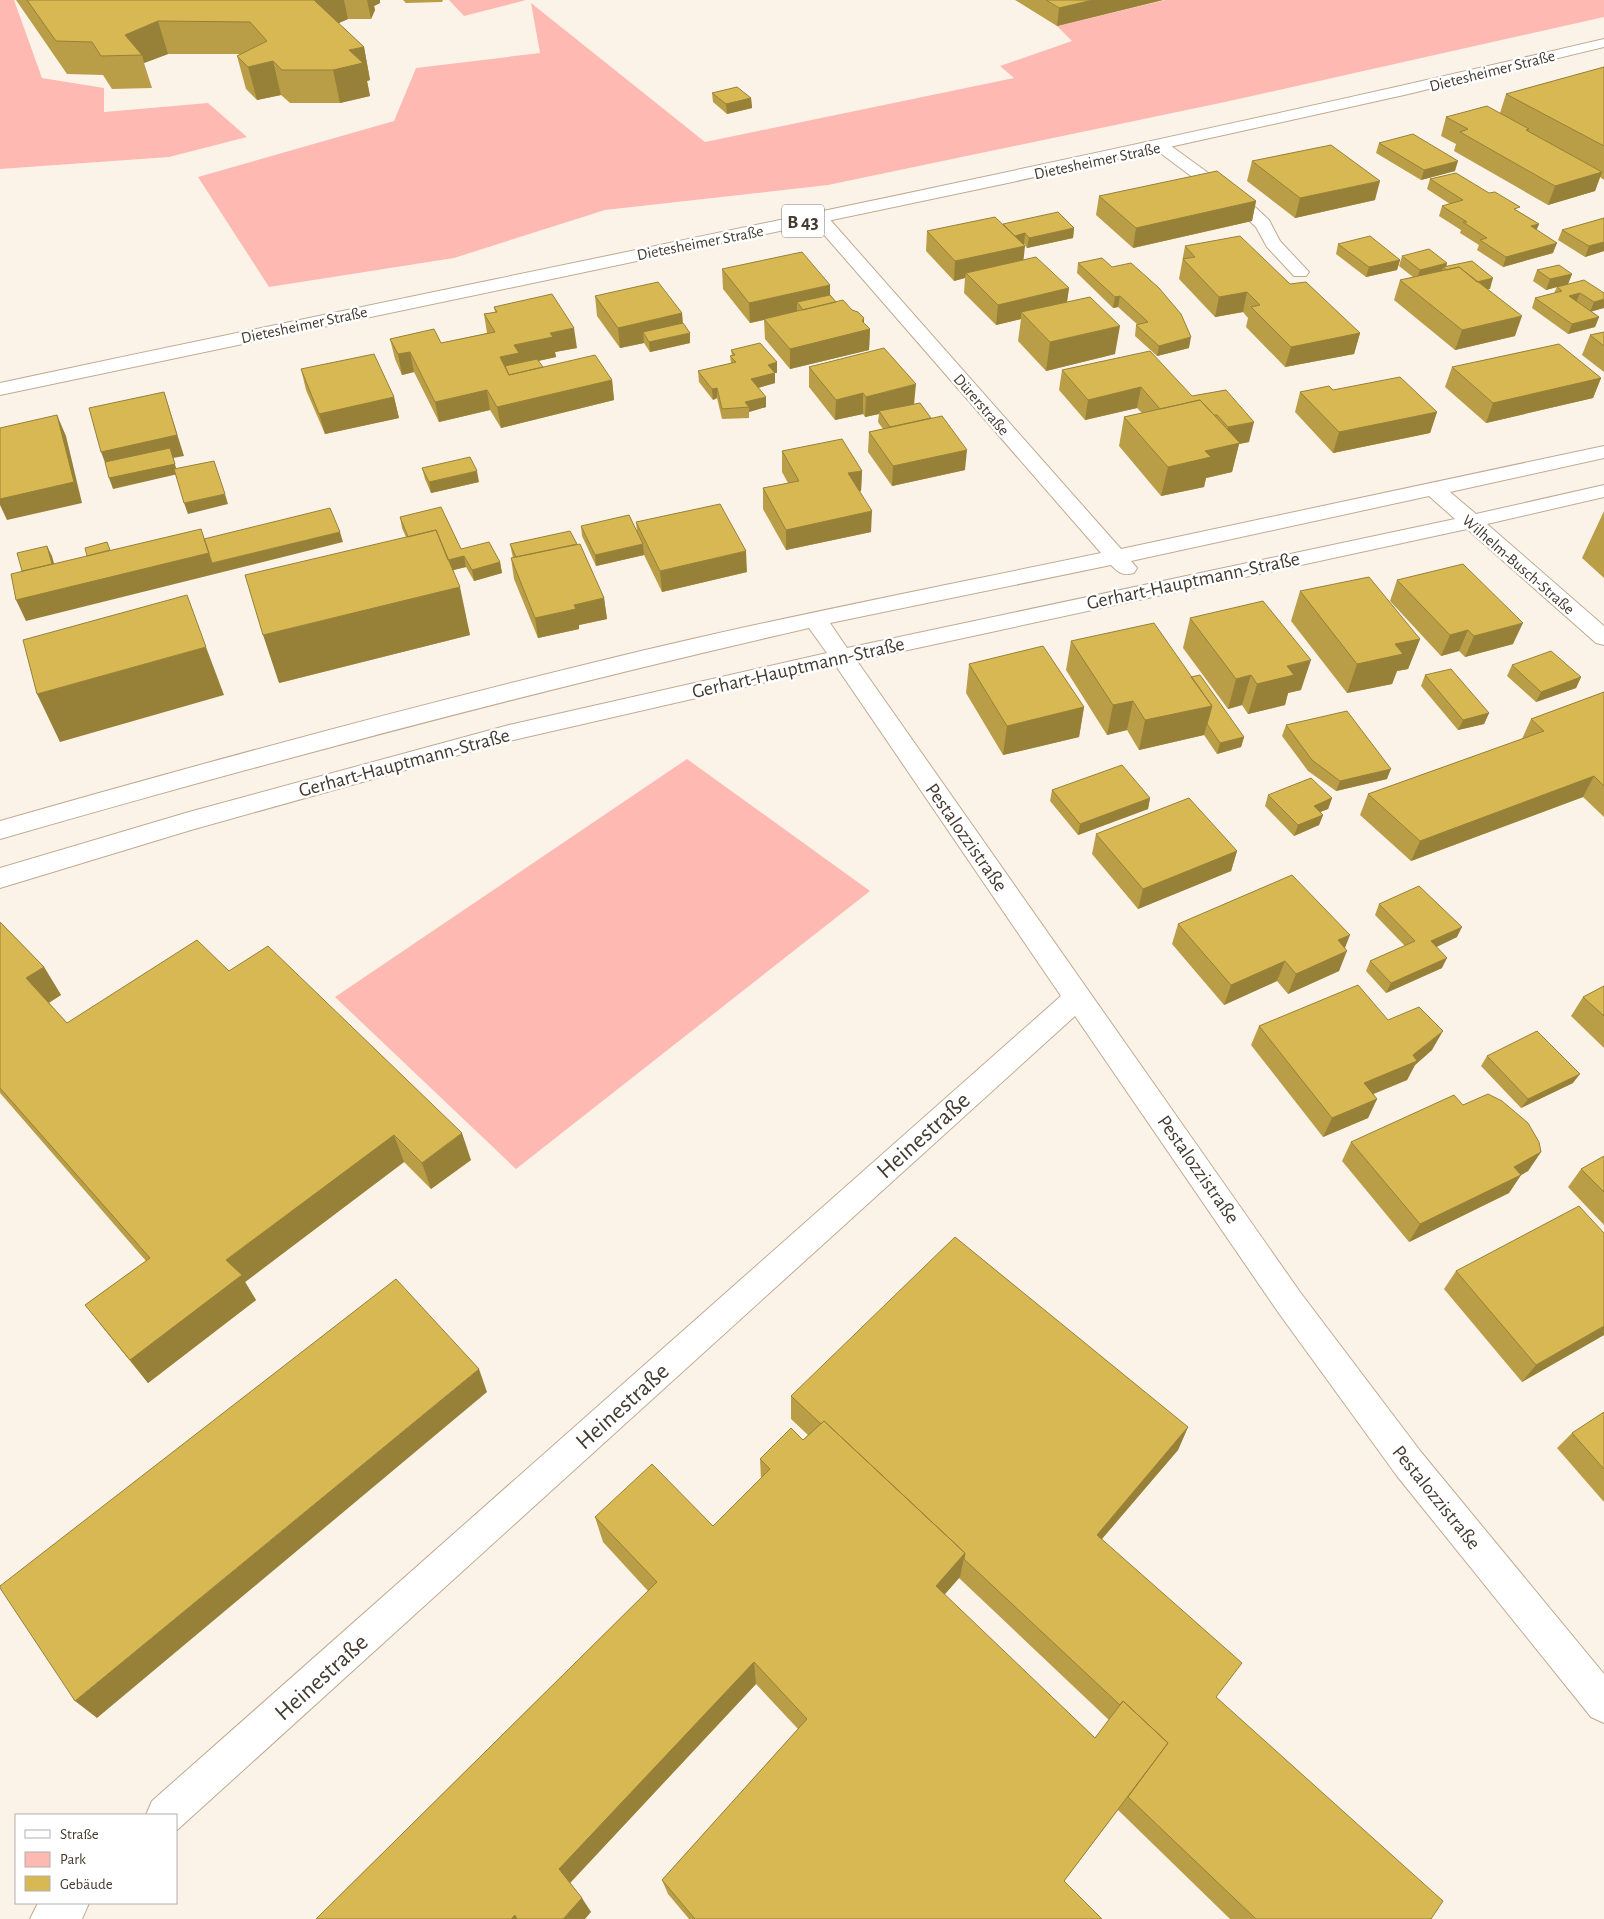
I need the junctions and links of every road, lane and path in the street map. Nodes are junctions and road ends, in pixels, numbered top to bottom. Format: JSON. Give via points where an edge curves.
{"nodes":[{"id":1,"x":1604,"y":43,"type":"edge"},
{"id":2,"x":1161,"y":146,"type":"junction"},
{"id":3,"x":818,"y":218,"type":"junction"},
{"id":4,"x":1300,"y":272,"type":"dead end"},
{"id":5,"x":0,"y":389,"type":"edge"},
{"id":6,"x":1604,"y":452,"type":"edge"},
{"id":7,"x":1434,"y":489,"type":"junction"},
{"id":8,"x":1604,"y":491,"type":"edge"},
{"id":9,"x":1470,"y":522,"type":"junction"},
{"id":10,"x":1117,"y":557,"type":"junction"},
{"id":11,"x":1146,"y":590,"type":"junction"},
{"id":12,"x":815,"y":619,"type":"junction"},
{"id":13,"x":1604,"y":638,"type":"edge"},
{"id":14,"x":842,"y":657,"type":"junction"},
{"id":15,"x":0,"y":830,"type":"edge"},
{"id":16,"x":0,"y":878,"type":"edge"},
{"id":17,"x":1078,"y":997,"type":"junction"},
{"id":18,"x":1604,"y":1704,"type":"edge"},
{"id":19,"x":167,"y":1814,"type":"edge"},
{"id":20,"x":68,"y":1904,"type":"edge"},
{"id":21,"x":51,"y":1919,"type":"edge"}],
"edges":[{"from":1,"to":2,"type":"street","name":"Dietesheimer Straße","number":"B 43"},
{"from":2,"to":3,"type":"street","name":"Dietesheimer Straße","number":"B 43"},
{"from":2,"to":4,"type":"street","via":[[1249,211]]},
{"from":3,"to":5,"type":"street","name":"Dietesheimer Straße","number":"B 43"},
{"from":3,"to":10,"type":"street","name":"Dürerstraße"},
{"from":6,"to":7,"type":"street","name":"Gerhart-Hauptmann-Straße"},
{"from":7,"to":9,"type":"street","name":"Wilhelm-Busch-Straße"},
{"from":7,"to":10,"type":"street","name":"Gerhart-Hauptmann-Straße"},
{"from":8,"to":9,"type":"street","name":"Gerhart-Hauptmann-Straße"},
{"from":9,"to":11,"type":"street","name":"Gerhart-Hauptmann-Straße"},
{"from":9,"to":13,"type":"street","name":"Wilhelm-Busch-Straße"},
{"from":10,"to":11,"type":"street","name":"Dürerstraße"},
{"from":10,"to":12,"type":"street","name":"Gerhart-Hauptmann-Straße"},
{"from":11,"to":14,"type":"street","name":"Gerhart-Hauptmann-Straße"},
{"from":12,"to":14,"type":"street","name":"Pestalozzistraße"},
{"from":12,"to":15,"type":"street","name":"Gerhart-Hauptmann-Straße","via":[[601,668],[389,722]]},
{"from":14,"to":16,"type":"street","name":"Gerhart-Hauptmann-Straße","via":[[509,733],[188,821]]},
{"from":14,"to":17,"type":"street","name":"Pestalozzistraße"},
{"from":17,"to":18,"type":"street","name":"Pestalozzistraße","via":[[1289,1302],[1409,1464]]},
{"from":17,"to":19,"type":"street","name":"Heinestraße"},
{"from":20,"to":21,"type":"street"}]}
